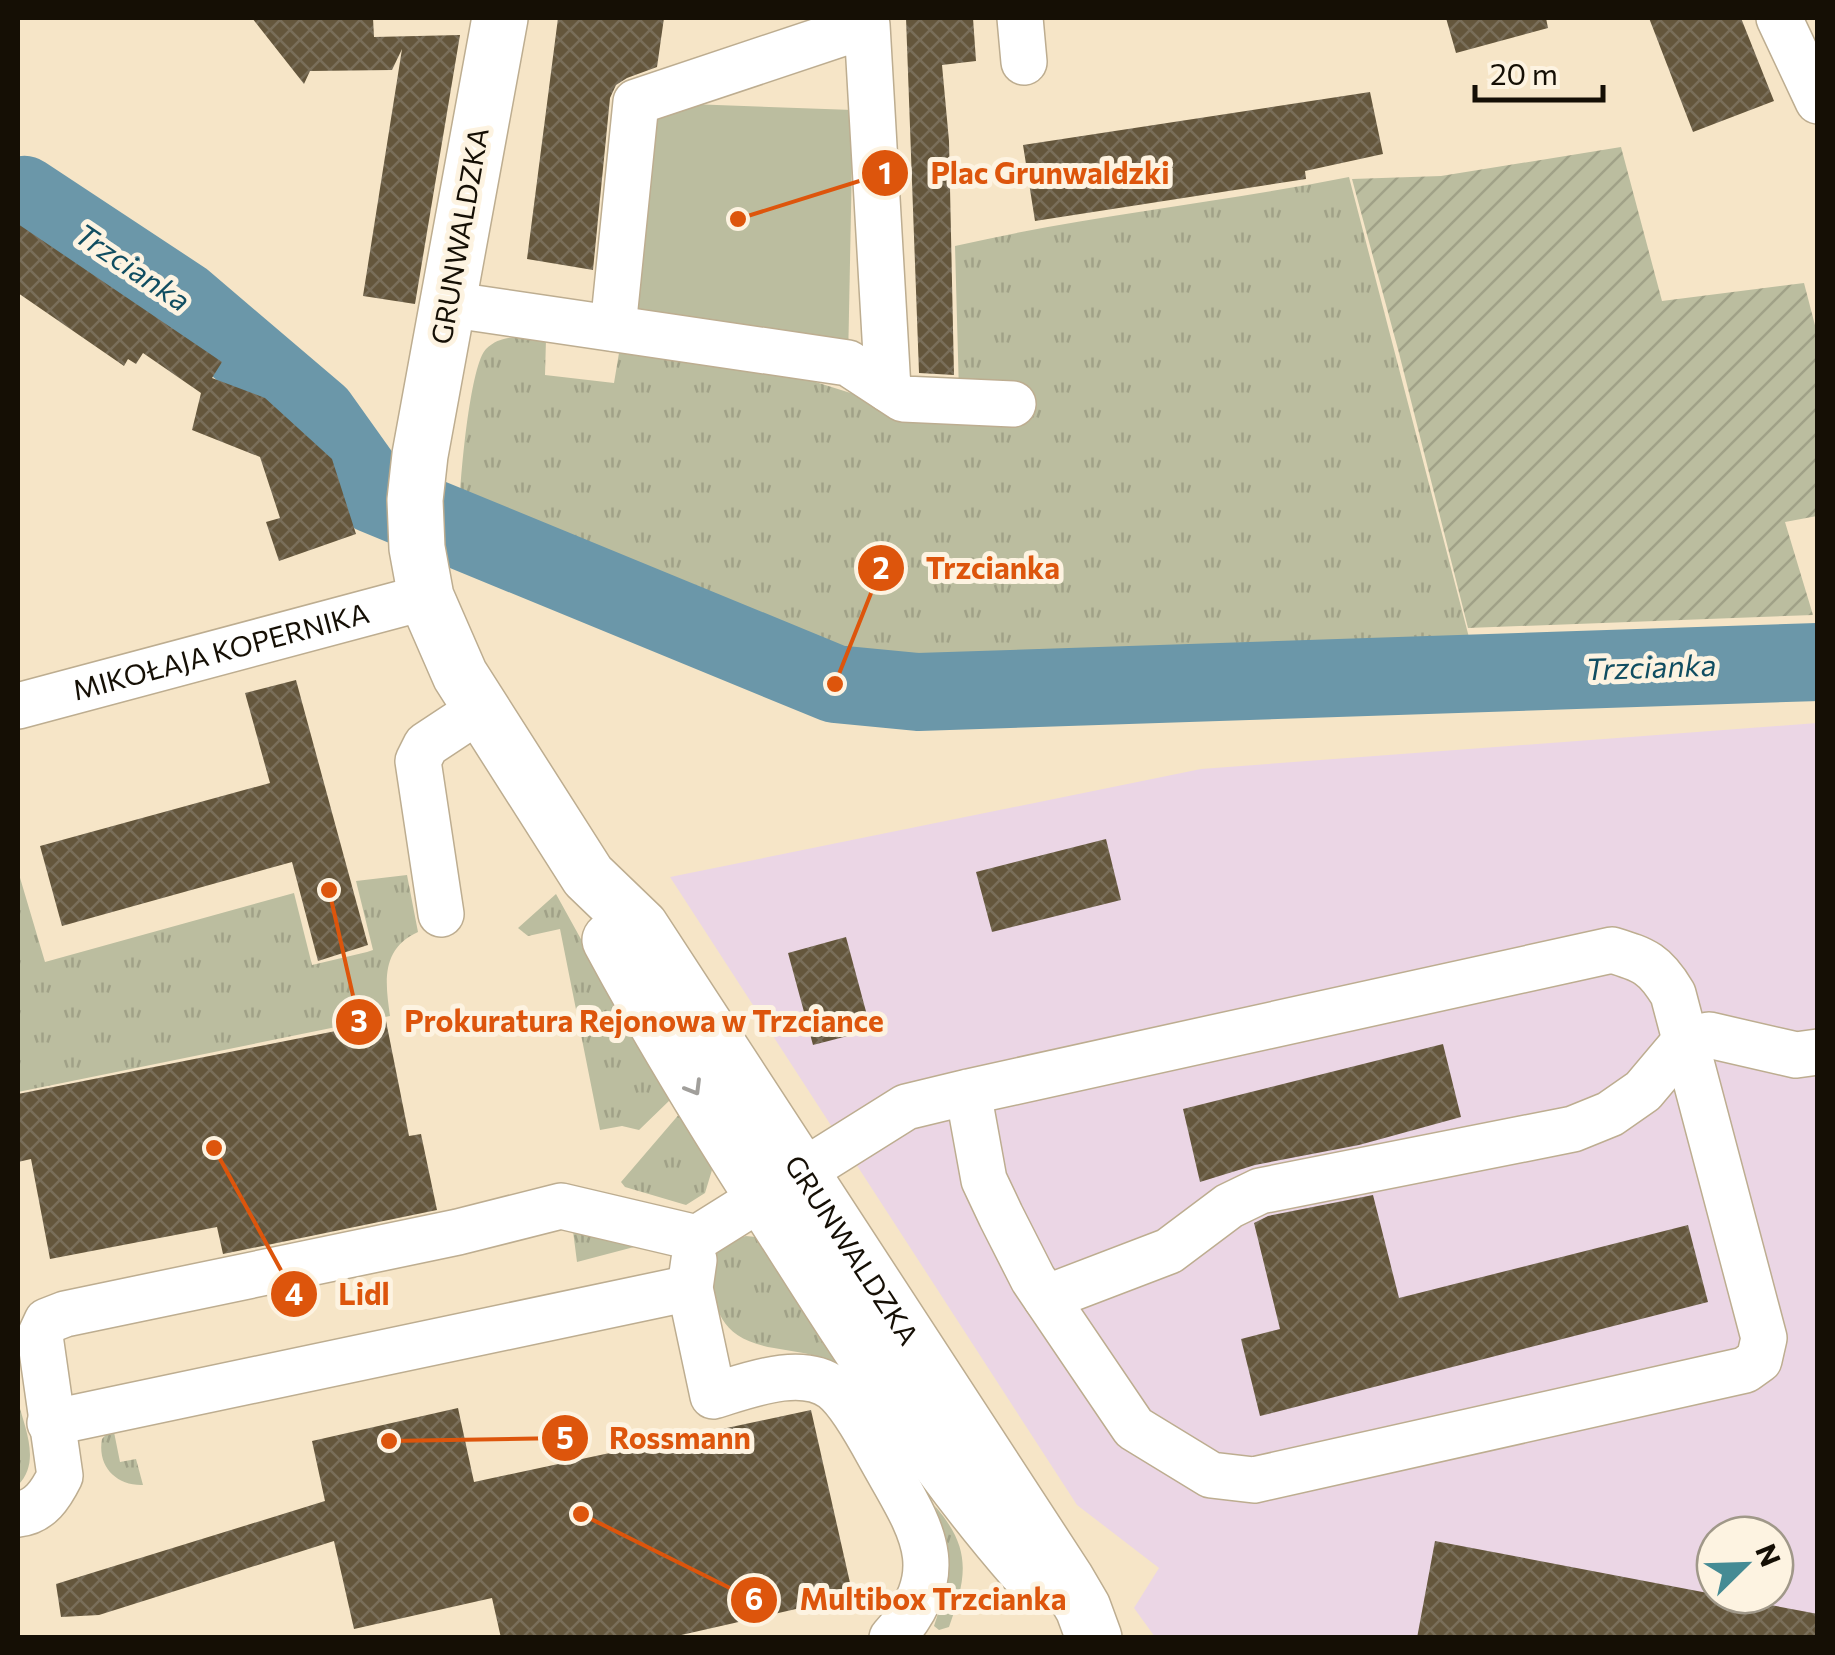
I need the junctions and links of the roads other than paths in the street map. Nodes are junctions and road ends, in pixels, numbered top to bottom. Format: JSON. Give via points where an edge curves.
{"nodes":[{"id":1,"x":500,"y":18,"type":"edge"},
{"id":2,"x":1020,"y":18,"type":"edge"},
{"id":3,"x":1779,"y":18,"type":"edge"},
{"id":4,"x":1024,"y":62,"type":"dead end"},
{"id":5,"x":1818,"y":101,"type":"edge"},
{"id":6,"x":447,"y":304,"type":"junction"},
{"id":7,"x":613,"y":328,"type":"junction"},
{"id":8,"x":888,"y":389,"type":"junction"},
{"id":9,"x":1012,"y":404,"type":"dead end"},
{"id":10,"x":421,"y":573,"type":"junction"},
{"id":11,"x":18,"y":706,"type":"edge"},
{"id":12,"x":482,"y":708,"type":"junction"},
{"id":13,"x":441,"y":914,"type":"dead end"},
{"id":14,"x":1686,"y":1040,"type":"junction"},
{"id":15,"x":1818,"y":1052,"type":"edge"},
{"id":16,"x":968,"y":1092,"type":"junction"},
{"id":17,"x":784,"y":1185,"type":"junction"},
{"id":18,"x":697,"y":1238,"type":"junction"},
{"id":19,"x":690,"y":1288,"type":"junction"},
{"id":20,"x":1046,"y":1298,"type":"junction"},
{"id":21,"x":50,"y":1424,"type":"junction"},
{"id":22,"x":18,"y":1514,"type":"edge"},
{"id":23,"x":892,"y":1638,"type":"edge"},
{"id":24,"x":1091,"y":1638,"type":"edge"}],
"edges":[{"from":1,"to":6,"type":"main road","name":"GRUNWALDZKA"},
{"from":2,"to":4,"type":"street"},
{"from":3,"to":5,"type":"street"},
{"from":6,"to":7,"type":"street"},
{"from":6,"to":10,"type":"main road","name":"GRUNWALDZKA","via":[[415,500]]},
{"from":7,"to":8,"type":"street","via":[[848,363]]},
{"from":7,"to":8,"type":"street","via":[[636,102],[867,25]]},
{"from":8,"to":9,"type":"street","via":[[903,399]]},
{"from":10,"to":11,"type":"street","name":"MIKOŁAJA KOPERNIKA"},
{"from":10,"to":12,"type":"main road","name":"GRUNWALDZKA","via":[[460,675]]},
{"from":12,"to":13,"type":"street","via":[[426,745],[418,762]]},
{"from":12,"to":17,"type":"main road","name":"GRUNWALDZKA","via":[[588,876],[611,942],[694,1089]]},
{"from":14,"to":15,"type":"street","via":[[1709,1035],[1796,1055]]},
{"from":14,"to":16,"type":"street","via":[[1661,974],[1644,960],[1612,950]]},
{"from":14,"to":20,"type":"street","via":[[1643,1091],[1574,1129],[1260,1191],[1169,1251]]},
{"from":14,"to":20,"type":"street","via":[[1764,1338],[1759,1360],[1745,1370],[1254,1480],[1211,1475],[1134,1428]]},
{"from":16,"to":17,"type":"street","via":[[906,1106]]},
{"from":16,"to":20,"type":"street","via":[[984,1180]]},
{"from":17,"to":18,"type":"street"},
{"from":17,"to":24,"type":"main road","name":"GRUNWALDZKA","via":[[1019,1507],[1083,1608]]},
{"from":17,"to":24,"type":"main road","name":"GRUNWALDZKA","via":[[850,1333],[966,1499],[1060,1612]]},
{"from":18,"to":19,"type":"street"},
{"from":18,"to":21,"type":"street","via":[[561,1206],[65,1314],[47,1322],[40,1336]]},
{"from":19,"to":21,"type":"street"},
{"from":19,"to":23,"type":"street","via":[[713,1396],[802,1378],[832,1388],[866,1430],[918,1521],[927,1553],[922,1589]]},
{"from":21,"to":22,"type":"street","via":[[60,1476],[51,1496]]}]}
